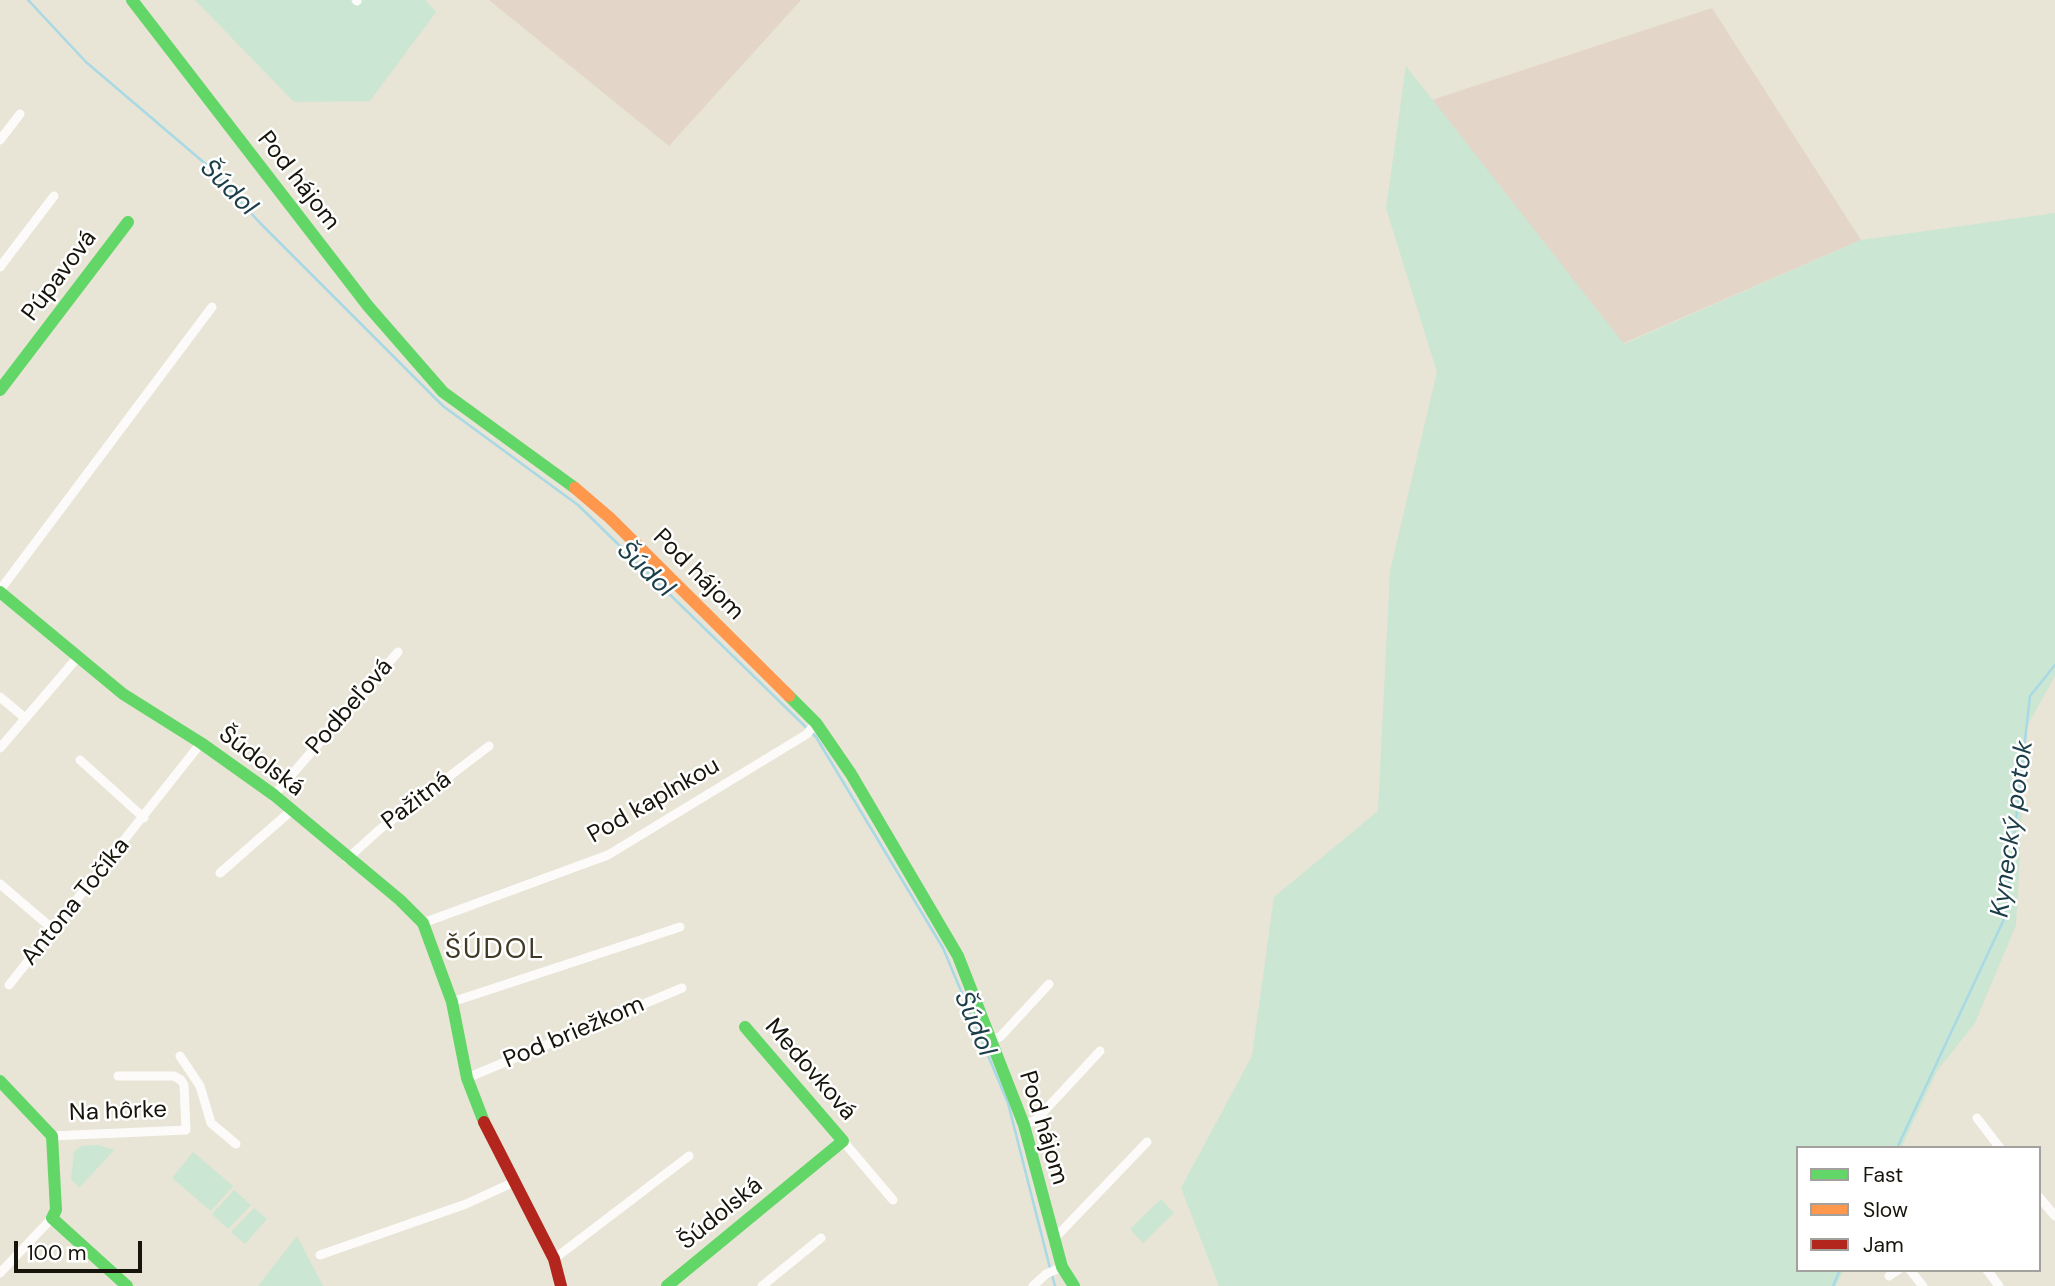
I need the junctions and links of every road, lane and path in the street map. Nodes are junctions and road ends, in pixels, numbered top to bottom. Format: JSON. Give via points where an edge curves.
{"nodes":[{"id":1,"x":132,"y":0,"type":"edge"},
{"id":2,"x":20,"y":114,"type":"dead end"},
{"id":3,"x":0,"y":140,"type":"edge"},
{"id":4,"x":54,"y":196,"type":"dead end"},
{"id":5,"x":128,"y":222,"type":"dead end"},
{"id":6,"x":0,"y":267,"type":"edge"},
{"id":7,"x":212,"y":307,"type":"dead end"},
{"id":8,"x":0,"y":390,"type":"edge"},
{"id":9,"x":0,"y":591,"type":"edge"},
{"id":10,"x":398,"y":652,"type":"dead end"},
{"id":11,"x":77,"y":657,"type":"junction"},
{"id":12,"x":0,"y":697,"type":"edge"},
{"id":13,"x":25,"y":718,"type":"junction"},
{"id":14,"x":812,"y":728,"type":"junction"},
{"id":15,"x":201,"y":743,"type":"junction"},
{"id":16,"x":489,"y":746,"type":"dead end"},
{"id":17,"x":0,"y":748,"type":"edge"},
{"id":18,"x":80,"y":760,"type":"dead end"},
{"id":19,"x":274,"y":795,"type":"junction"},
{"id":20,"x":292,"y":810,"type":"junction"},
{"id":21,"x":144,"y":817,"type":"junction"},
{"id":22,"x":347,"y":859,"type":"junction"},
{"id":23,"x":220,"y":873,"type":"dead end"},
{"id":24,"x":0,"y":884,"type":"edge"},
{"id":25,"x":423,"y":923,"type":"junction"},
{"id":26,"x":680,"y":927,"type":"dead end"},
{"id":27,"x":54,"y":930,"type":"junction"},
{"id":28,"x":1049,"y":984,"type":"dead end"},
{"id":29,"x":9,"y":985,"type":"dead end"},
{"id":30,"x":682,"y":988,"type":"dead end"},
{"id":31,"x":452,"y":1002,"type":"junction"},
{"id":32,"x":745,"y":1027,"type":"dead end"},
{"id":33,"x":992,"y":1039,"type":"junction"},
{"id":34,"x":1100,"y":1051,"type":"dead end"},
{"id":35,"x":180,"y":1056,"type":"dead end"},
{"id":36,"x":191,"y":1073,"type":"junction"},
{"id":37,"x":118,"y":1076,"type":"dead end"},
{"id":38,"x":467,"y":1078,"type":"junction"},
{"id":39,"x":181,"y":1080,"type":"junction"},
{"id":40,"x":0,"y":1081,"type":"edge"},
{"id":41,"x":1977,"y":1118,"type":"dead end"},
{"id":42,"x":1024,"y":1125,"type":"junction"},
{"id":43,"x":52,"y":1136,"type":"junction"},
{"id":44,"x":843,"y":1141,"type":"junction"},
{"id":45,"x":1147,"y":1142,"type":"dead end"},
{"id":46,"x":236,"y":1144,"type":"dead end"},
{"id":47,"x":1998,"y":1146,"type":"edge"},
{"id":48,"x":689,"y":1156,"type":"dead end"},
{"id":49,"x":802,"y":1174,"type":"joint"},
{"id":50,"x":514,"y":1182,"type":"junction"},
{"id":51,"x":2041,"y":1198,"type":"edge"},
{"id":52,"x":893,"y":1200,"type":"dead end"},
{"id":53,"x":2055,"y":1216,"type":"edge"},
{"id":54,"x":52,"y":1218,"type":"junction"},
{"id":55,"x":821,"y":1238,"type":"dead end"},
{"id":56,"x":1053,"y":1240,"type":"junction"},
{"id":57,"x":320,"y":1255,"type":"dead end"},
{"id":58,"x":554,"y":1259,"type":"junction"},
{"id":59,"x":1054,"y":1270,"type":"junction"},
{"id":60,"x":1895,"y":1272,"type":"edge"},
{"id":61,"x":1912,"y":1272,"type":"edge"},
{"id":62,"x":0,"y":1273,"type":"edge"},
{"id":63,"x":1889,"y":1276,"type":"dead end"},
{"id":64,"x":127,"y":1286,"type":"edge"},
{"id":65,"x":561,"y":1286,"type":"edge"},
{"id":66,"x":667,"y":1286,"type":"edge"},
{"id":67,"x":762,"y":1286,"type":"edge"},
{"id":68,"x":1033,"y":1286,"type":"edge"},
{"id":69,"x":1074,"y":1286,"type":"edge"},
{"id":70,"x":1923,"y":1286,"type":"edge"}],
"edges":[{"from":1,"to":14,"type":"street","name":"Pod hájom","via":[[368,306],[443,392],[610,518]]},
{"from":2,"to":3,"type":"street"},
{"from":4,"to":6,"type":"street"},
{"from":5,"to":8,"type":"street","name":"Púpavová"},
{"from":7,"to":9,"type":"street"},
{"from":9,"to":11,"type":"street","name":"Šúdolská"},
{"from":10,"to":19,"type":"street","name":"Podbeľová"},
{"from":11,"to":13,"type":"street"},
{"from":11,"to":15,"type":"street","name":"Šúdolská","via":[[123,694]]},
{"from":12,"to":13,"type":"street"},
{"from":13,"to":17,"type":"street"},
{"from":14,"to":25,"type":"street","name":"Pod kaplnkou","via":[[608,855]]},
{"from":14,"to":33,"type":"street","name":"Pod hájom","via":[[851,774],[958,956]]},
{"from":15,"to":19,"type":"street","name":"Šúdolská"},
{"from":15,"to":21,"type":"street","name":"Antona Točíka"},
{"from":16,"to":22,"type":"street","name":"Pažitná"},
{"from":18,"to":21,"type":"street","name":"Antona Točíka"},
{"from":19,"to":20,"type":"street","name":"Šúdolská"},
{"from":20,"to":22,"type":"street","name":"Šúdolská"},
{"from":20,"to":23,"type":"street"},
{"from":21,"to":27,"type":"street","name":"Antona Točíka"},
{"from":22,"to":25,"type":"street","name":"Šúdolská"},
{"from":24,"to":27,"type":"street"},
{"from":25,"to":31,"type":"street","name":"Šúdolská"},
{"from":26,"to":31,"type":"street"},
{"from":27,"to":29,"type":"street","name":"Antona Točíka"},
{"from":28,"to":33,"type":"street","via":[[1000,1037]]},
{"from":30,"to":38,"type":"street","name":"Pod briežkom"},
{"from":31,"to":38,"type":"street","name":"Šúdolská"},
{"from":32,"to":44,"type":"street","name":"Medovková"},
{"from":33,"to":42,"type":"street","name":"Pod hájom"},
{"from":34,"to":42,"type":"street","via":[[1036,1120]]},
{"from":35,"to":36,"type":"street"},
{"from":36,"to":39,"type":"street"},
{"from":36,"to":46,"type":"street","via":[[200,1086],[211,1123]]},
{"from":37,"to":39,"type":"street","via":[[174,1076]]},
{"from":38,"to":50,"type":"street","name":"Šúdolská"},
{"from":39,"to":43,"type":"street","name":"Na hôrke","via":[[186,1130]]},
{"from":40,"to":43,"type":"street","name":"Na hôrke"},
{"from":41,"to":47,"type":"street"},
{"from":42,"to":56,"type":"street","name":"Pod hájom"},
{"from":43,"to":54,"type":"street","name":"Na hôrke","via":[[57,1210]]},
{"from":44,"to":49,"type":"street","name":"Medovková"},
{"from":44,"to":52,"type":"street","name":"Medovková"},
{"from":45,"to":56,"type":"street"},
{"from":48,"to":58,"type":"street"},
{"from":49,"to":66,"type":"street","name":"Šúdolská"},
{"from":50,"to":57,"type":"street","via":[[466,1204]]},
{"from":50,"to":58,"type":"street","name":"Šúdolská"},
{"from":51,"to":53,"type":"street"},
{"from":54,"to":62,"type":"street"},
{"from":54,"to":64,"type":"street"},
{"from":55,"to":67,"type":"street"},
{"from":56,"to":59,"type":"street","name":"Pod hájom"},
{"from":58,"to":65,"type":"street","name":"Šúdolská"},
{"from":59,"to":68,"type":"street"},
{"from":59,"to":69,"type":"street","name":"Pod hájom"},
{"from":60,"to":63,"type":"street"},
{"from":61,"to":70,"type":"street"}]}
